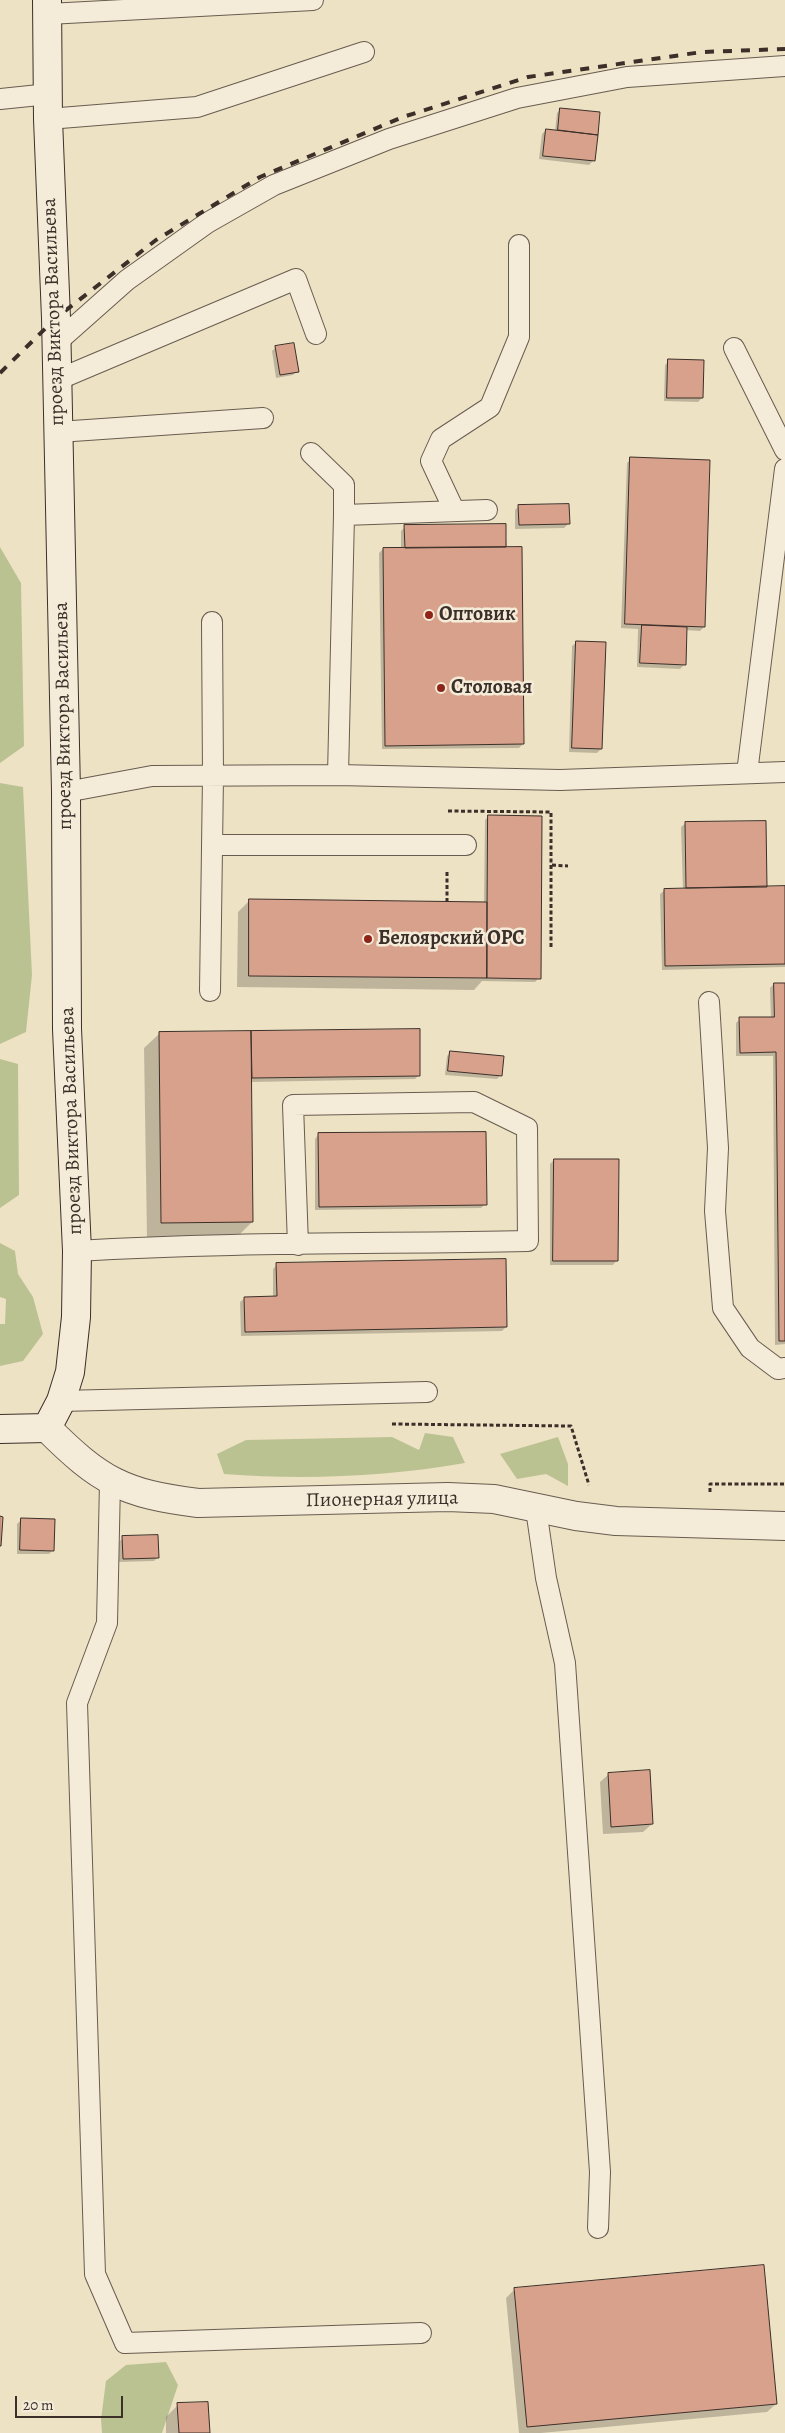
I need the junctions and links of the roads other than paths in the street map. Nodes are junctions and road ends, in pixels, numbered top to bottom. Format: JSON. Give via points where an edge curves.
{"nodes":[{"id":1,"x":313,"y":0,"type":"edge"},
{"id":2,"x":48,"y":7,"type":"edge"},
{"id":3,"x":364,"y":52,"type":"dead end"},
{"id":4,"x":785,"y":66,"type":"edge"},
{"id":5,"x":0,"y":99,"type":"edge"},
{"id":6,"x":48,"y":106,"type":"junction"},
{"id":7,"x":518,"y":245,"type":"dead end"},
{"id":8,"x":316,"y":334,"type":"dead end"},
{"id":9,"x":56,"y":343,"type":"junction"},
{"id":10,"x":734,"y":348,"type":"dead end"},
{"id":11,"x":57,"y":380,"type":"junction"},
{"id":12,"x":263,"y":418,"type":"dead end"},
{"id":13,"x":58,"y":432,"type":"junction"},
{"id":14,"x":785,"y":450,"type":"edge"},
{"id":15,"x":311,"y":453,"type":"dead end"},
{"id":16,"x":785,"y":469,"type":"edge"},
{"id":17,"x":454,"y":510,"type":"junction"},
{"id":18,"x":487,"y":510,"type":"dead end"},
{"id":19,"x":344,"y":515,"type":"junction"},
{"id":20,"x":212,"y":622,"type":"dead end"},
{"id":21,"x":785,"y":772,"type":"edge"},
{"id":22,"x":747,"y":773,"type":"junction"},
{"id":23,"x":338,"y":775,"type":"junction"},
{"id":24,"x":213,"y":776,"type":"junction"},
{"id":25,"x":66,"y":792,"type":"junction"},
{"id":26,"x":212,"y":845,"type":"junction"},
{"id":27,"x":466,"y":845,"type":"dead end"},
{"id":28,"x":210,"y":990,"type":"dead end"},
{"id":29,"x":709,"y":1002,"type":"dead end"},
{"id":30,"x":298,"y":1245,"type":"junction"},
{"id":31,"x":77,"y":1252,"type":"junction"},
{"id":32,"x":785,"y":1368,"type":"edge"},
{"id":33,"x":426,"y":1392,"type":"dead end"},
{"id":34,"x":62,"y":1401,"type":"junction"},
{"id":35,"x":47,"y":1428,"type":"junction"},
{"id":36,"x":0,"y":1429,"type":"edge"},
{"id":37,"x":110,"y":1482,"type":"junction"},
{"id":38,"x":536,"y":1509,"type":"junction"},
{"id":39,"x":785,"y":1526,"type":"edge"},
{"id":40,"x":598,"y":2228,"type":"dead end"},
{"id":41,"x":421,"y":2333,"type":"dead end"}],
"edges":[{"from":1,"to":2,"type":"lane"},
{"from":2,"to":6,"type":"street","name":"проезд Виктора Васильева"},
{"from":3,"to":6,"type":"lane","via":[[197,107]]},
{"from":4,"to":9,"type":"lane","via":[[627,77],[517,98],[389,139],[274,185],[208,223],[127,280]]},
{"from":5,"to":6,"type":"lane"},
{"from":6,"to":9,"type":"street","name":"проезд Виктора Васильева"},
{"from":7,"to":17,"type":"lane","via":[[519,337],[490,407],[441,439],[431,461]]},
{"from":8,"to":11,"type":"lane","via":[[296,279]]},
{"from":9,"to":11,"type":"street","name":"проезд Виктора Васильева"},
{"from":10,"to":14,"type":"lane"},
{"from":11,"to":13,"type":"street","name":"проезд Виктора Васильева"},
{"from":12,"to":13,"type":"lane"},
{"from":13,"to":25,"type":"street","name":"проезд Виктора Васильева"},
{"from":15,"to":19,"type":"lane","via":[[344,485]]},
{"from":16,"to":22,"type":"lane"},
{"from":17,"to":18,"type":"lane"},
{"from":17,"to":19,"type":"lane"},
{"from":19,"to":23,"type":"lane"},
{"from":20,"to":24,"type":"lane"},
{"from":21,"to":22,"type":"lane"},
{"from":22,"to":23,"type":"lane","via":[[560,780]]},
{"from":23,"to":24,"type":"lane"},
{"from":24,"to":25,"type":"lane","via":[[152,776]]},
{"from":24,"to":26,"type":"lane"},
{"from":25,"to":31,"type":"street","name":"проезд Виктора Васильева","via":[[67,1029]]},
{"from":26,"to":27,"type":"lane"},
{"from":26,"to":28,"type":"lane"},
{"from":29,"to":32,"type":"lane","via":[[718,1148],[715,1211],[723,1308],[750,1348],[778,1368]]},
{"from":30,"to":30,"type":"lane","via":[[528,1241],[527,1128],[474,1102],[293,1104]]},
{"from":30,"to":31,"type":"lane","via":[[140,1247]]},
{"from":31,"to":34,"type":"street","name":"проезд Виктора Васильева","via":[[76,1317],[70,1372]]},
{"from":33,"to":34,"type":"lane"},
{"from":34,"to":35,"type":"street","name":"проезд Виктора Васильева"},
{"from":35,"to":36,"type":"street"},
{"from":35,"to":37,"type":"street","name":"Пионерная улица","via":[[73,1454]]},
{"from":37,"to":38,"type":"street","name":"Пионерная улица","via":[[140,1494],[198,1504],[448,1498],[494,1499]]},
{"from":37,"to":41,"type":"lane","via":[[107,1623],[77,1703],[95,2274],[125,2343]]},
{"from":38,"to":39,"type":"street","name":"Пионерная улица","via":[[616,1521]]},
{"from":38,"to":40,"type":"lane","via":[[546,1578],[565,1663],[600,2172]]}]}
